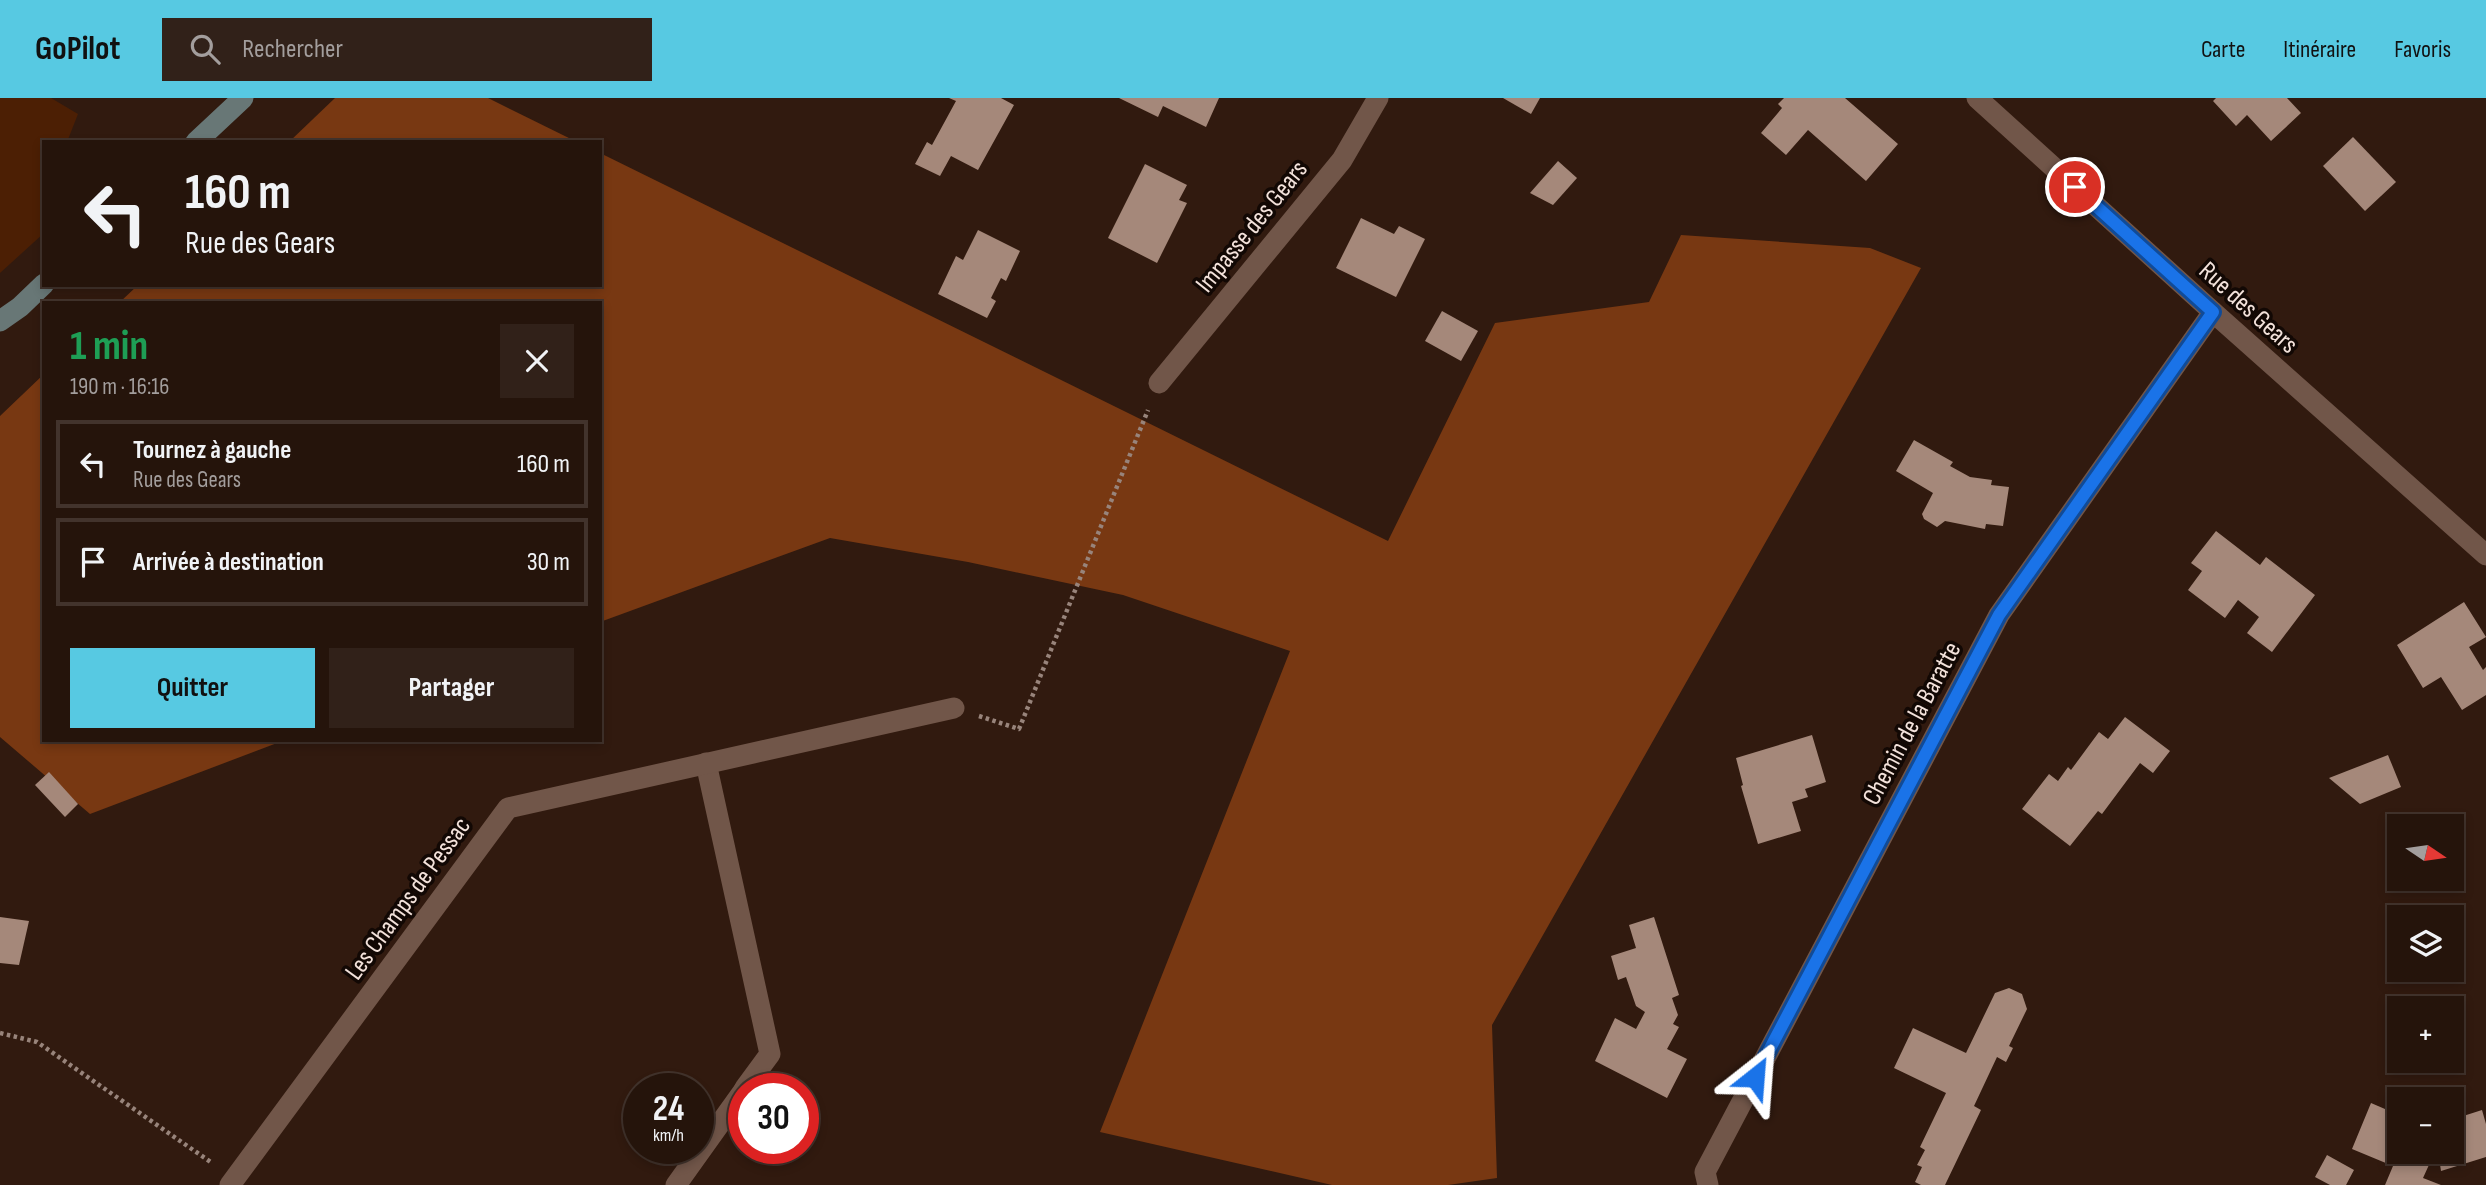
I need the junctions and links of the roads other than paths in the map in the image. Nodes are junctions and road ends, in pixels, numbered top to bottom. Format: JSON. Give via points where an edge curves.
{"nodes":[{"id":1,"x":243,"y":98,"type":"edge"},
{"id":2,"x":1378,"y":98,"type":"edge"},
{"id":3,"x":1977,"y":98,"type":"edge"},
{"id":4,"x":198,"y":140,"type":"edge"},
{"id":5,"x":42,"y":286,"type":"edge"},
{"id":6,"x":20,"y":307,"type":"junction"},
{"id":7,"x":2213,"y":312,"type":"junction"},
{"id":8,"x":0,"y":321,"type":"edge"},
{"id":9,"x":0,"y":337,"type":"edge"},
{"id":10,"x":1158,"y":383,"type":"road end"},
{"id":11,"x":2486,"y":555,"type":"edge"},
{"id":12,"x":954,"y":708,"type":"road end"},
{"id":13,"x":706,"y":763,"type":"junction"},
{"id":14,"x":756,"y":1073,"type":"edge"},
{"id":15,"x":728,"y":1112,"type":"edge"},
{"id":16,"x":232,"y":1182,"type":"edge"},
{"id":17,"x":676,"y":1185,"type":"edge"},
{"id":18,"x":1708,"y":1185,"type":"edge"}],
"edges":[{"from":1,"to":4,"type":"street"},
{"from":2,"to":10,"type":"street","name":"Impasse des Gears","via":[[1342,160]]},
{"from":3,"to":7,"type":"street","name":"Rue des Gears"},
{"from":5,"to":6,"type":"street"},
{"from":6,"to":8,"type":"street"},
{"from":6,"to":9,"type":"street"},
{"from":7,"to":11,"type":"street","name":"Rue des Gears"},
{"from":7,"to":18,"type":"street","name":"Chemin de la Baratte","via":[[1999,615],[1705,1172]]},
{"from":12,"to":13,"type":"street","name":"Les Champs de Pessac"},
{"from":13,"to":14,"type":"street","via":[[770,1054]]},
{"from":13,"to":16,"type":"street","name":"Les Champs de Pessac","via":[[508,808]]},
{"from":15,"to":17,"type":"street"}]}
